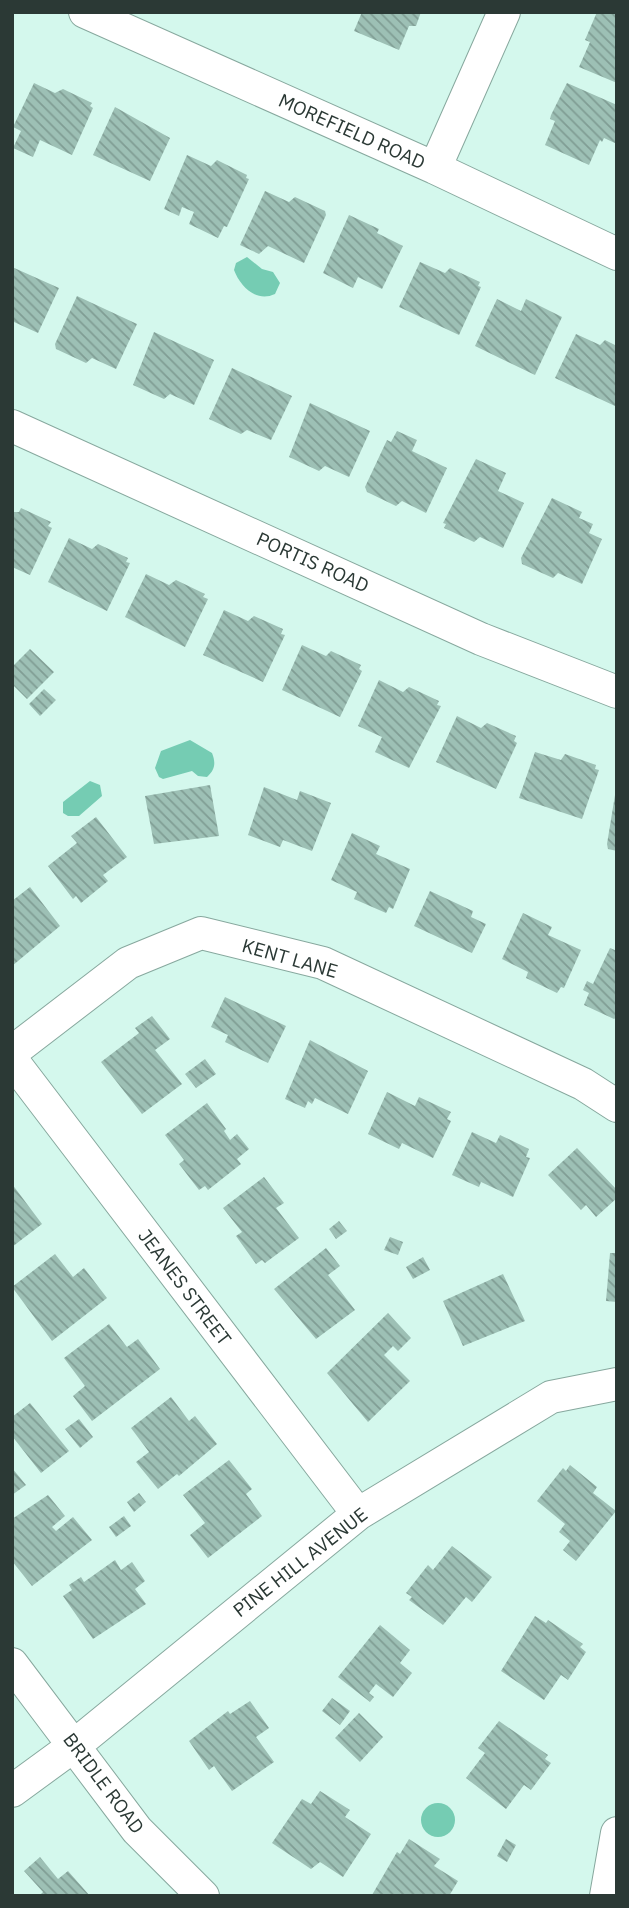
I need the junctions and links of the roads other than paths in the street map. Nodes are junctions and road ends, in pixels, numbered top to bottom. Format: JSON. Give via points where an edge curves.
{"nodes":[{"id":1,"x":85,"y":12,"type":"edge"},
{"id":2,"x":504,"y":12,"type":"edge"},
{"id":3,"x":435,"y":167,"type":"junction"},
{"id":4,"x":617,"y":254,"type":"edge"},
{"id":5,"x":12,"y":426,"type":"edge"},
{"id":6,"x":617,"y":692,"type":"edge"},
{"id":7,"x":12,"y":1052,"type":"edge"},
{"id":8,"x":12,"y":1060,"type":"edge"},
{"id":9,"x":617,"y":1106,"type":"edge"},
{"id":10,"x":617,"y":1384,"type":"edge"},
{"id":11,"x":358,"y":1514,"type":"junction"},
{"id":12,"x":12,"y":1664,"type":"edge"},
{"id":13,"x":75,"y":1745,"type":"junction"},
{"id":14,"x":12,"y":1791,"type":"edge"},
{"id":15,"x":617,"y":1833,"type":"edge"},
{"id":16,"x":203,"y":1896,"type":"edge"},
{"id":17,"x":606,"y":1896,"type":"edge"}],
"edges":[{"from":1,"to":3,"type":"street","name":"MOREFIELD ROAD"},
{"from":2,"to":3,"type":"street"},
{"from":3,"to":4,"type":"street","name":"MOREFIELD ROAD"},
{"from":5,"to":6,"type":"street","name":"PORTIS ROAD","via":[[481,639]]},
{"from":7,"to":9,"type":"street","name":"KENT LANE","via":[[128,963],[201,933],[323,964],[583,1084]]},
{"from":8,"to":11,"type":"street","name":"JEANES STREET"},
{"from":10,"to":11,"type":"street","name":"PINE HILL AVENUE","via":[[551,1397]]},
{"from":11,"to":13,"type":"street","name":"PINE HILL AVENUE"},
{"from":12,"to":13,"type":"street","name":"BRIDLE ROAD"},
{"from":13,"to":14,"type":"street","name":"PINE HILL AVENUE"},
{"from":13,"to":16,"type":"street","name":"BRIDLE ROAD","via":[[137,1830]]},
{"from":15,"to":17,"type":"street"}]}
